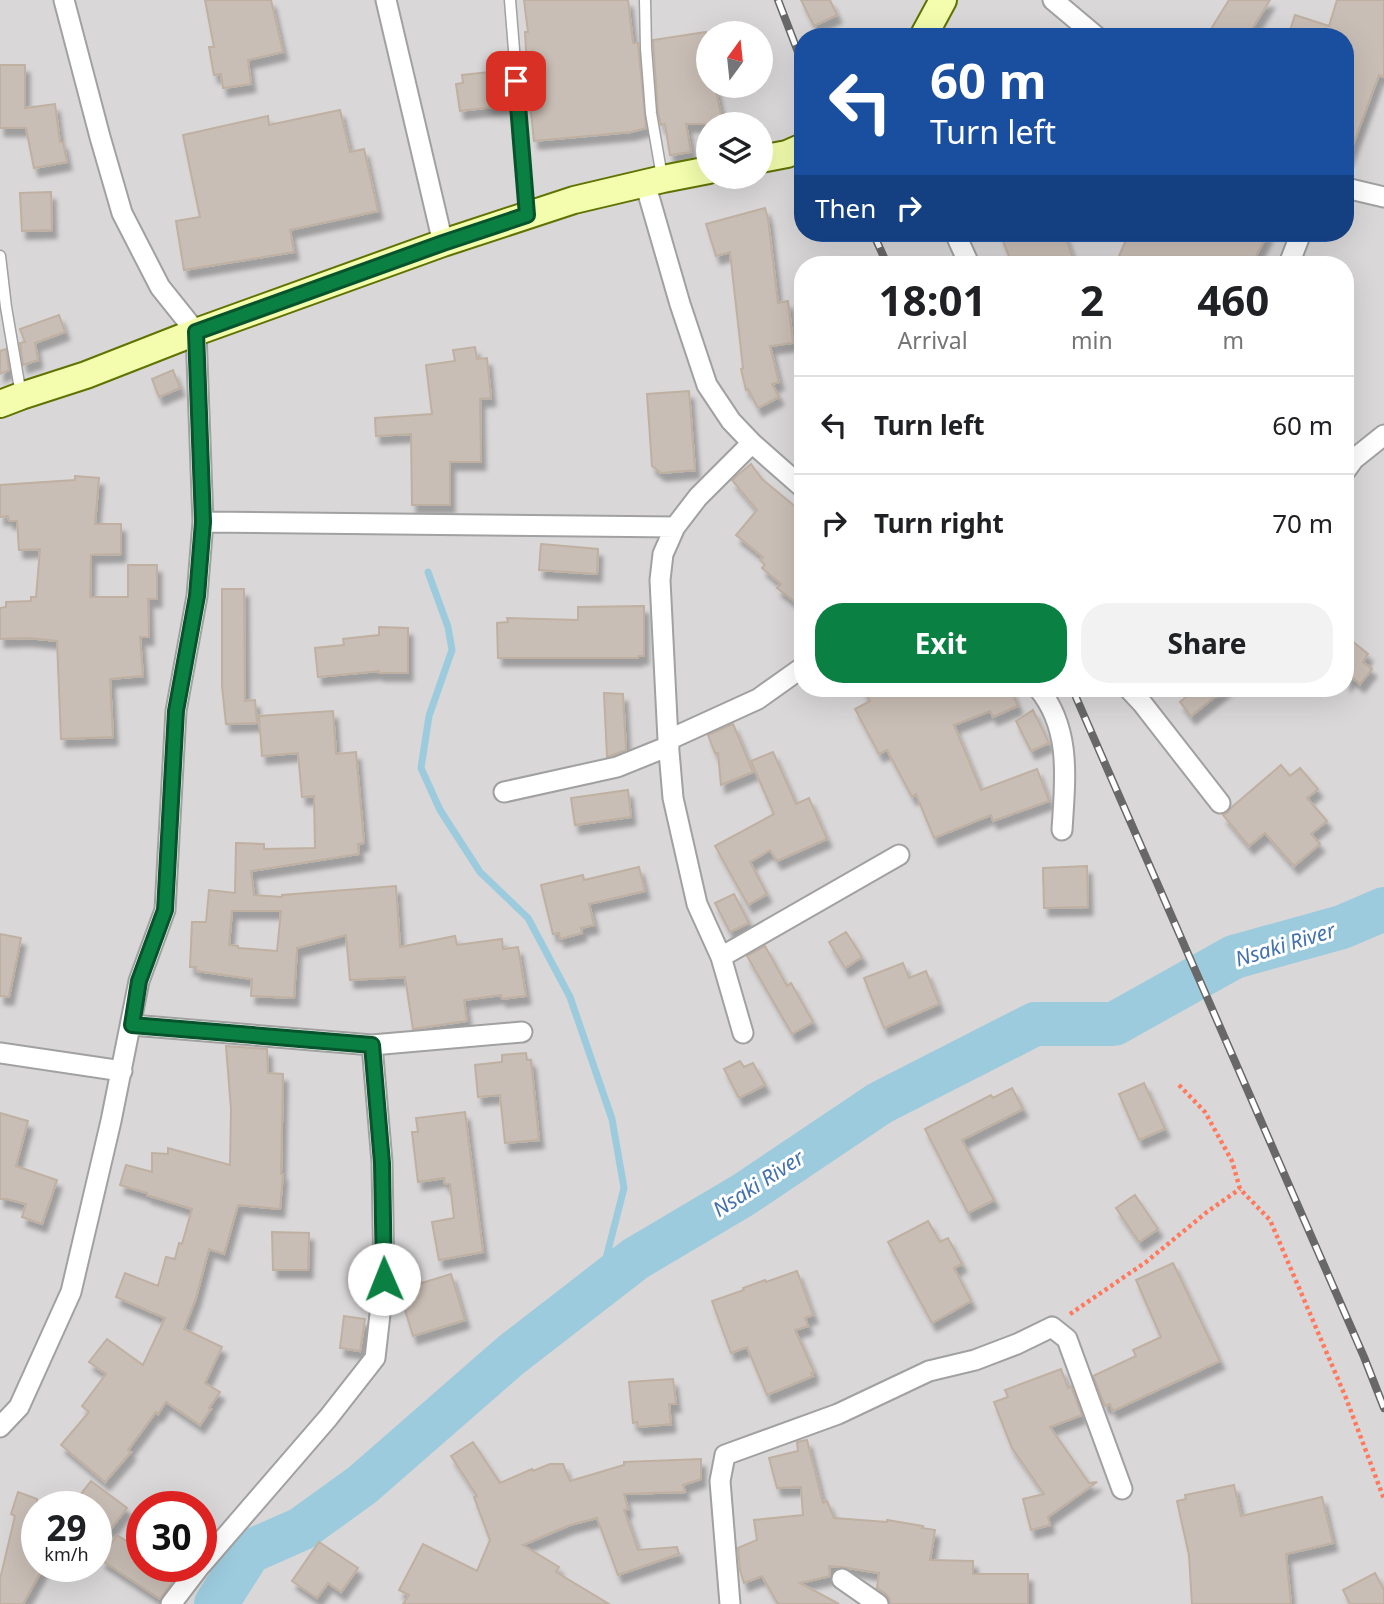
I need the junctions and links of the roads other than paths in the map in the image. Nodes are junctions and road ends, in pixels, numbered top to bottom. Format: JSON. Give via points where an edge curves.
{"nodes":[{"id":1,"x":64,"y":0,"type":"edge"},
{"id":2,"x":386,"y":0,"type":"edge"},
{"id":3,"x":510,"y":0,"type":"edge"},
{"id":4,"x":645,"y":0,"type":"edge"},
{"id":5,"x":943,"y":0,"type":"edge"},
{"id":6,"x":1053,"y":0,"type":"edge"},
{"id":7,"x":928,"y":28,"type":"edge"},
{"id":8,"x":1086,"y":28,"type":"edge"},
{"id":9,"x":794,"y":151,"type":"edge"},
{"id":10,"x":773,"y":157,"type":"edge"},
{"id":11,"x":696,"y":173,"type":"edge"},
{"id":12,"x":654,"y":181,"type":"junction"},
{"id":13,"x":1354,"y":190,"type":"edge"},
{"id":14,"x":1384,"y":197,"type":"edge"},
{"id":15,"x":527,"y":215,"type":"junction"},
{"id":16,"x":443,"y":243,"type":"junction"},
{"id":17,"x":0,"y":256,"type":"edge"},
{"id":18,"x":196,"y":332,"type":"junction"},
{"id":19,"x":10,"y":400,"type":"edge"},
{"id":20,"x":1384,"y":435,"type":"edge"},
{"id":21,"x":752,"y":443,"type":"junction"},
{"id":22,"x":1354,"y":459,"type":"edge"},
{"id":23,"x":794,"y":480,"type":"edge"},
{"id":24,"x":203,"y":522,"type":"junction"},
{"id":25,"x":675,"y":527,"type":"junction"},
{"id":26,"x":794,"y":673,"type":"edge"},
{"id":27,"x":1046,"y":697,"type":"edge"},
{"id":28,"x":1137,"y":697,"type":"edge"},
{"id":29,"x":668,"y":743,"type":"junction"},
{"id":30,"x":504,"y":792,"type":"dead end"},
{"id":31,"x":1220,"y":803,"type":"dead end"},
{"id":32,"x":1062,"y":830,"type":"dead end"},
{"id":33,"x":899,"y":855,"type":"dead end"},
{"id":34,"x":720,"y":957,"type":"junction"},
{"id":35,"x":132,"y":1025,"type":"junction"},
{"id":36,"x":522,"y":1032,"type":"dead end"},
{"id":37,"x":743,"y":1033,"type":"dead end"},
{"id":38,"x":372,"y":1045,"type":"junction"},
{"id":39,"x":0,"y":1053,"type":"edge"},
{"id":40,"x":122,"y":1071,"type":"junction"},
{"id":41,"x":0,"y":1427,"type":"edge"},
{"id":42,"x":1122,"y":1489,"type":"dead end"},
{"id":43,"x":217,"y":1547,"type":"edge"},
{"id":44,"x":842,"y":1579,"type":"dead end"},
{"id":45,"x":188,"y":1582,"type":"edge"},
{"id":46,"x":171,"y":1604,"type":"edge"},
{"id":47,"x":730,"y":1604,"type":"edge"},
{"id":48,"x":878,"y":1604,"type":"edge"}],
"edges":[{"from":1,"to":18,"type":"street","via":[[122,213],[160,287]]},
{"from":2,"to":16,"type":"street"},
{"from":3,"to":15,"type":"lane"},
{"from":4,"to":12,"type":"lane"},
{"from":5,"to":7,"type":"street"},
{"from":6,"to":8,"type":"street"},
{"from":9,"to":10,"type":"street"},
{"from":11,"to":12,"type":"street"},
{"from":12,"to":15,"type":"street"},
{"from":12,"to":21,"type":"street","via":[[680,304],[707,386]]},
{"from":13,"to":14,"type":"street"},
{"from":15,"to":16,"type":"street"},
{"from":16,"to":18,"type":"street"},
{"from":17,"to":19,"type":"lane"},
{"from":18,"to":19,"type":"street"},
{"from":18,"to":24,"type":"street"},
{"from":20,"to":22,"type":"street"},
{"from":21,"to":23,"type":"street"},
{"from":21,"to":25,"type":"street"},
{"from":24,"to":25,"type":"street"},
{"from":24,"to":35,"type":"street","via":[[197,596],[176,711],[165,910],[139,981]]},
{"from":25,"to":29,"type":"street","via":[[663,554],[660,580]]},
{"from":26,"to":29,"type":"street","via":[[758,699]]},
{"from":27,"to":32,"type":"street","via":[[1060,728],[1066,769]]},
{"from":28,"to":31,"type":"street"},
{"from":29,"to":30,"type":"street","via":[[617,767]]},
{"from":29,"to":34,"type":"street","via":[[673,798],[697,904]]},
{"from":33,"to":34,"type":"street"},
{"from":34,"to":37,"type":"street"},
{"from":35,"to":38,"type":"street"},
{"from":35,"to":40,"type":"street"},
{"from":36,"to":38,"type":"street"},
{"from":38,"to":43,"type":"street","via":[[382,1163],[384,1279],[375,1358]]},
{"from":39,"to":40,"type":"street"},
{"from":40,"to":41,"type":"street","via":[[71,1292],[19,1406]]},
{"from":42,"to":47,"type":"street","via":[[1067,1339],[1052,1327],[975,1360],[929,1371],[838,1414],[725,1455],[720,1481]]},
{"from":44,"to":48,"type":"street"},
{"from":45,"to":46,"type":"street"}]}
